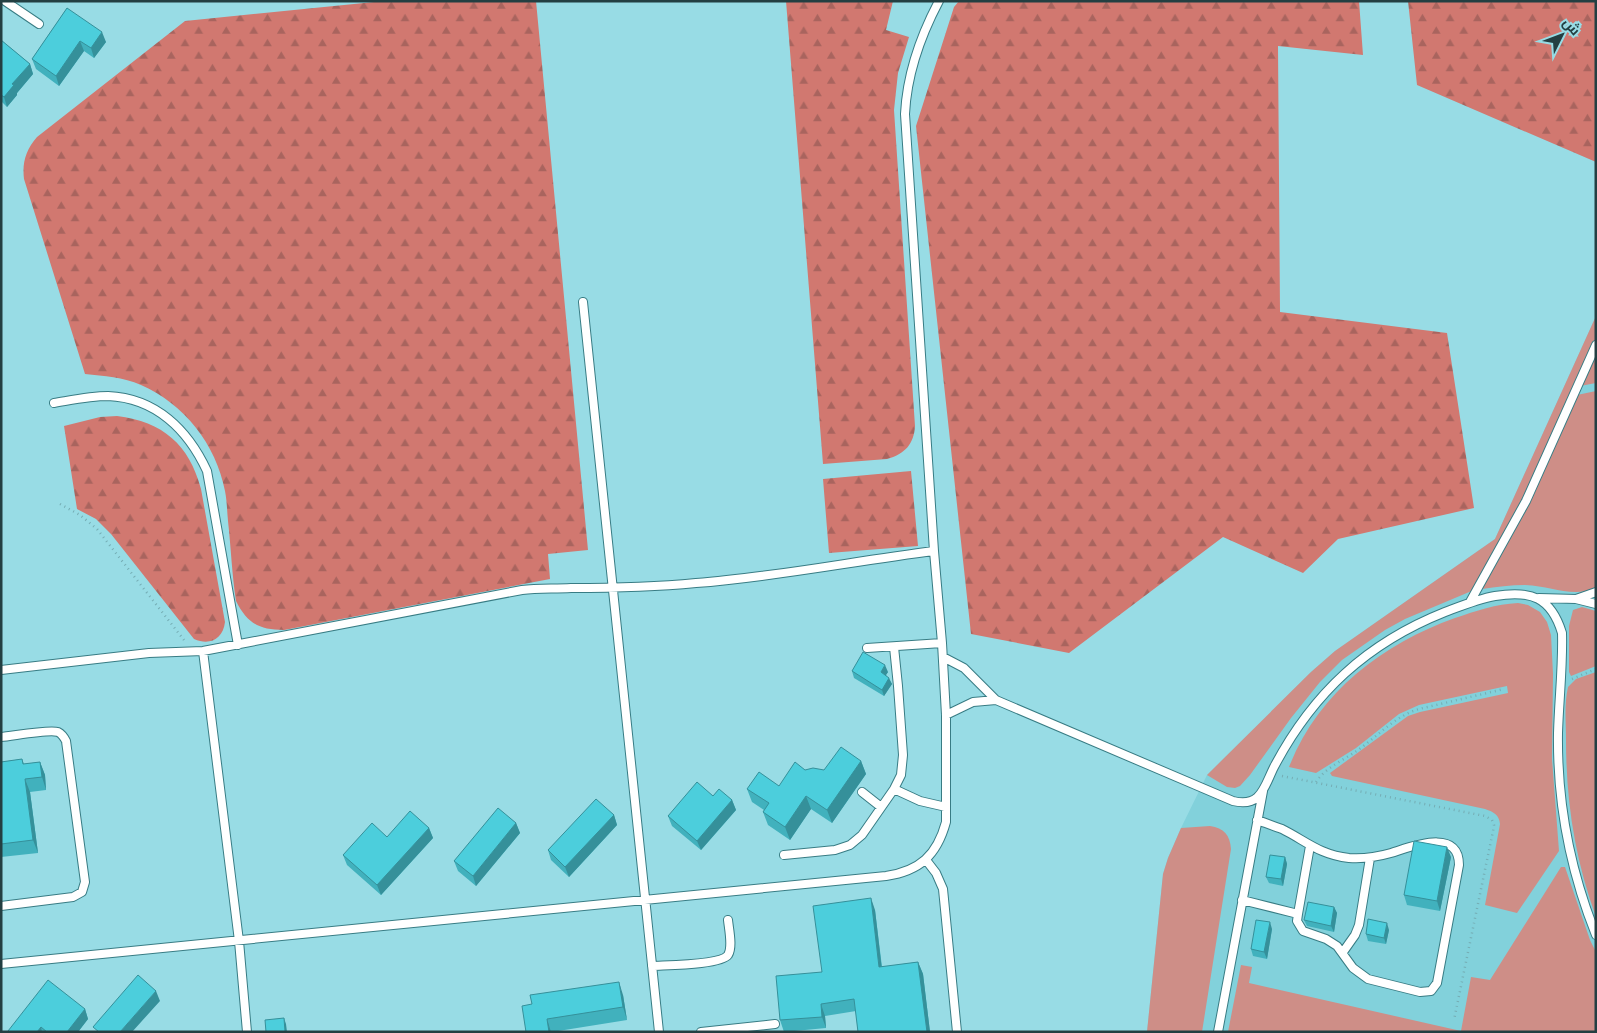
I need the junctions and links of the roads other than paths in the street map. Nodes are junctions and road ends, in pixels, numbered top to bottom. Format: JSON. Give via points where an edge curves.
{"nodes":[{"id":1,"x":5,"y":1,"type":"edge"},
{"id":2,"x":939,"y":1,"type":"edge"},
{"id":3,"x":39,"y":24,"type":"dead end"},
{"id":4,"x":583,"y":302,"type":"dead end"},
{"id":5,"x":1596,"y":345,"type":"edge"},
{"id":6,"x":54,"y":403,"type":"dead end"},
{"id":7,"x":934,"y":551,"type":"junction"},
{"id":8,"x":612,"y":588,"type":"junction"},
{"id":9,"x":1596,"y":592,"type":"edge"},
{"id":10,"x":1539,"y":598,"type":"junction"},
{"id":11,"x":1576,"y":599,"type":"junction"},
{"id":12,"x":1470,"y":602,"type":"junction"},
{"id":13,"x":1596,"y":604,"type":"edge"},
{"id":14,"x":942,"y":643,"type":"junction"},
{"id":15,"x":238,"y":645,"type":"junction"},
{"id":16,"x":894,"y":647,"type":"junction"},
{"id":17,"x":867,"y":648,"type":"dead end"},
{"id":18,"x":203,"y":651,"type":"junction"},
{"id":19,"x":943,"y":656,"type":"junction"},
{"id":20,"x":1,"y":670,"type":"edge"},
{"id":21,"x":996,"y":700,"type":"junction"},
{"id":22,"x":946,"y":715,"type":"junction"},
{"id":23,"x":1,"y":737,"type":"edge"},
{"id":24,"x":894,"y":789,"type":"junction"},
{"id":25,"x":1263,"y":791,"type":"junction"},
{"id":26,"x":862,"y":792,"type":"dead end"},
{"id":27,"x":881,"y":807,"type":"junction"},
{"id":28,"x":946,"y":807,"type":"junction"},
{"id":29,"x":1257,"y":820,"type":"junction"},
{"id":30,"x":1310,"y":846,"type":"junction"},
{"id":31,"x":784,"y":855,"type":"dead end"},
{"id":32,"x":1370,"y":858,"type":"junction"},
{"id":33,"x":926,"y":860,"type":"junction"},
{"id":34,"x":645,"y":900,"type":"junction"},
{"id":35,"x":1242,"y":900,"type":"junction"},
{"id":36,"x":1,"y":906,"type":"edge"},
{"id":37,"x":1298,"y":914,"type":"junction"},
{"id":38,"x":728,"y":920,"type":"dead end"},
{"id":39,"x":1596,"y":935,"type":"edge"},
{"id":40,"x":239,"y":941,"type":"junction"},
{"id":41,"x":1343,"y":952,"type":"junction"},
{"id":42,"x":1,"y":964,"type":"edge"},
{"id":43,"x":652,"y":966,"type":"junction"},
{"id":44,"x":775,"y":1024,"type":"dead end"},
{"id":45,"x":247,"y":1032,"type":"edge"},
{"id":46,"x":658,"y":1032,"type":"edge"},
{"id":47,"x":701,"y":1032,"type":"edge"},
{"id":48,"x":957,"y":1032,"type":"edge"},
{"id":49,"x":1218,"y":1032,"type":"edge"}],
"edges":[{"from":1,"to":3,"type":"lane"},
{"from":2,"to":7,"type":"lane","via":[[914,61],[905,114]]},
{"from":4,"to":8,"type":"lane"},
{"from":5,"to":12,"type":"lane","via":[[1526,501]]},
{"from":6,"to":15,"type":"lane","via":[[109,396],[130,400],[169,418],[198,451],[207,471]]},
{"from":7,"to":8,"type":"lane","via":[[750,578]]},
{"from":7,"to":14,"type":"lane"},
{"from":8,"to":15,"type":"lane","via":[[522,590]]},
{"from":8,"to":34,"type":"lane"},
{"from":9,"to":11,"type":"lane"},
{"from":10,"to":11,"type":"lane"},
{"from":10,"to":12,"type":"lane","via":[[1516,593]]},
{"from":10,"to":39,"type":"lane","via":[[1557,619],[1562,633],[1558,734],[1560,788],[1574,871]]},
{"from":11,"to":13,"type":"lane"},
{"from":12,"to":25,"type":"lane","via":[[1410,628],[1350,667],[1299,726]]},
{"from":14,"to":16,"type":"lane"},
{"from":14,"to":19,"type":"lane"},
{"from":15,"to":18,"type":"lane"},
{"from":16,"to":17,"type":"lane"},
{"from":16,"to":24,"type":"lane","via":[[903,755],[901,774]]},
{"from":18,"to":20,"type":"lane","via":[[132,654]]},
{"from":18,"to":40,"type":"lane"},
{"from":19,"to":21,"type":"lane","via":[[964,668]]},
{"from":19,"to":22,"type":"lane"},
{"from":21,"to":22,"type":"lane","via":[[973,702]]},
{"from":21,"to":25,"type":"lane","via":[[1233,801],[1250,802]]},
{"from":22,"to":28,"type":"lane"},
{"from":23,"to":36,"type":"lane","via":[[57,732],[64,737],[84,882],[82,892],[73,897]]},
{"from":24,"to":27,"type":"lane"},
{"from":24,"to":28,"type":"lane","via":[[920,801]]},
{"from":25,"to":29,"type":"lane"},
{"from":26,"to":27,"type":"lane"},
{"from":27,"to":31,"type":"lane","via":[[862,835],[850,846]]},
{"from":28,"to":33,"type":"lane","via":[[942,836]]},
{"from":29,"to":30,"type":"lane","via":[[1282,829]]},
{"from":29,"to":35,"type":"lane"},
{"from":30,"to":32,"type":"lane","via":[[1349,858]]},
{"from":30,"to":37,"type":"lane"},
{"from":32,"to":41,"type":"lane","via":[[1359,925]]},
{"from":32,"to":41,"type":"lane","via":[[1432,842],[1456,850],[1459,865],[1437,983],[1426,993],[1368,979],[1353,968]]},
{"from":33,"to":34,"type":"lane","via":[[900,874],[886,876]]},
{"from":33,"to":48,"type":"lane","via":[[943,889]]},
{"from":34,"to":40,"type":"lane"},
{"from":34,"to":43,"type":"lane"},
{"from":35,"to":37,"type":"lane"},
{"from":35,"to":49,"type":"lane"},
{"from":37,"to":41,"type":"lane","via":[[1297,922],[1303,932],[1331,942]]},
{"from":38,"to":43,"type":"lane","via":[[730,947],[725,958]]},
{"from":40,"to":42,"type":"lane"},
{"from":40,"to":45,"type":"lane"},
{"from":43,"to":46,"type":"lane"},
{"from":44,"to":47,"type":"lane"}]}
